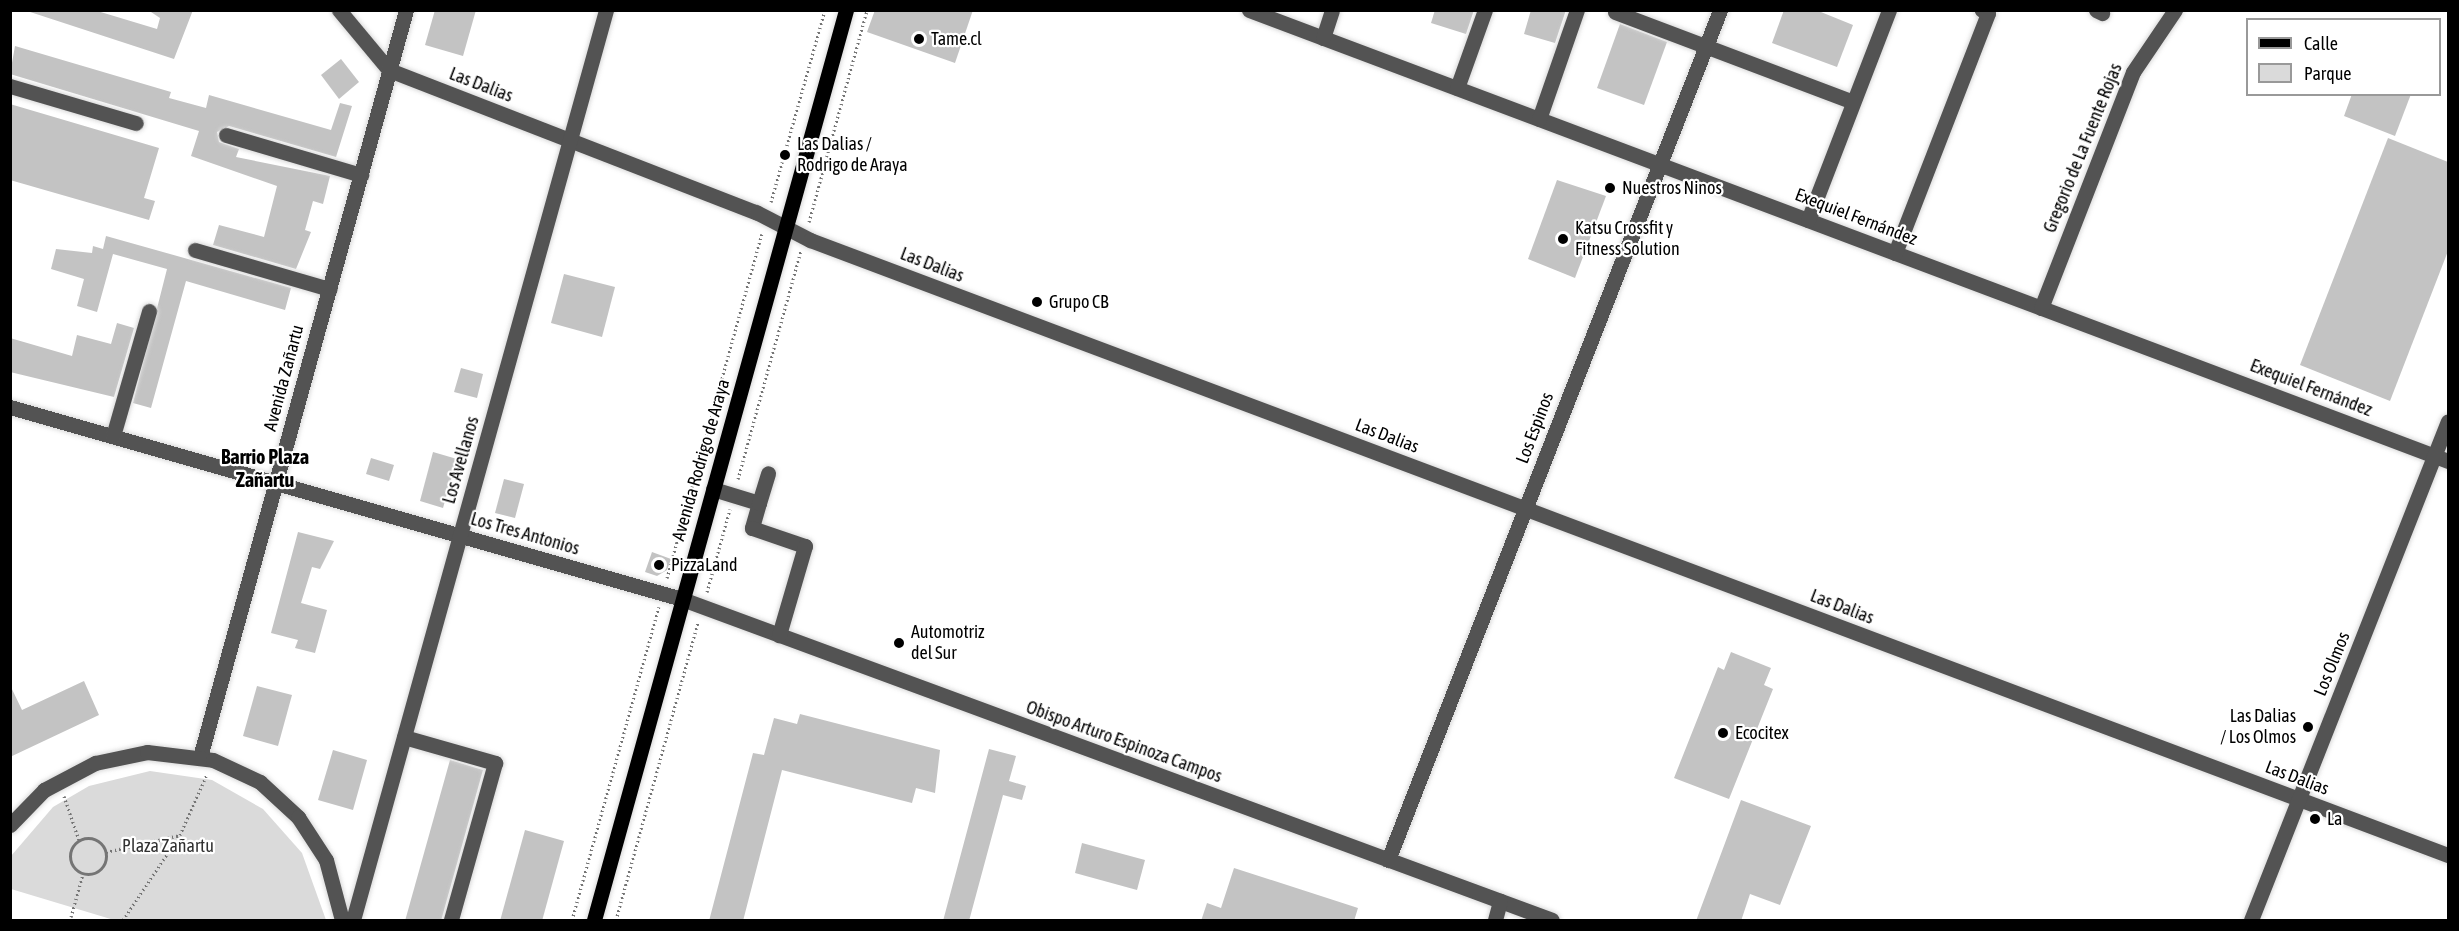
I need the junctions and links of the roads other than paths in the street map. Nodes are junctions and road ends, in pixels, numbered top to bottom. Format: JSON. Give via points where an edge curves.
{"nodes":[{"id":1,"x":339,"y":10,"type":"edge"},
{"id":2,"x":406,"y":10,"type":"edge"},
{"id":3,"x":606,"y":10,"type":"edge"},
{"id":4,"x":846,"y":10,"type":"edge"},
{"id":5,"x":1249,"y":10,"type":"edge"},
{"id":6,"x":1332,"y":10,"type":"edge"},
{"id":7,"x":1485,"y":10,"type":"edge"},
{"id":8,"x":1577,"y":10,"type":"edge"},
{"id":9,"x":1720,"y":10,"type":"edge"},
{"id":10,"x":1889,"y":10,"type":"edge"},
{"id":11,"x":1982,"y":10,"type":"edge"},
{"id":12,"x":2175,"y":10,"type":"edge"},
{"id":13,"x":1615,"y":12,"type":"dead end"},
{"id":14,"x":1323,"y":38,"type":"junction"},
{"id":15,"x":1706,"y":47,"type":"junction"},
{"id":16,"x":389,"y":70,"type":"junction"},
{"id":17,"x":10,"y":86,"type":"edge"},
{"id":18,"x":1457,"y":88,"type":"junction"},
{"id":19,"x":1853,"y":102,"type":"junction"},
{"id":20,"x":1539,"y":119,"type":"junction"},
{"id":21,"x":136,"y":123,"type":"dead end"},
{"id":22,"x":226,"y":135,"type":"dead end"},
{"id":23,"x":570,"y":140,"type":"junction"},
{"id":24,"x":1659,"y":164,"type":"junction"},
{"id":25,"x":361,"y":175,"type":"junction"},
{"id":26,"x":1808,"y":220,"type":"junction"},
{"id":27,"x":786,"y":228,"type":"junction"},
{"id":28,"x":195,"y":250,"type":"dead end"},
{"id":29,"x":1895,"y":253,"type":"junction"},
{"id":30,"x":329,"y":289,"type":"junction"},
{"id":31,"x":2041,"y":308,"type":"junction"},
{"id":32,"x":148,"y":311,"type":"dead end"},
{"id":33,"x":10,"y":407,"type":"edge"},
{"id":34,"x":2448,"y":421,"type":"edge"},
{"id":35,"x":113,"y":436,"type":"junction"},
{"id":36,"x":2442,"y":458,"type":"edge"},
{"id":37,"x":768,"y":473,"type":"dead end"},
{"id":38,"x":276,"y":483,"type":"junction"},
{"id":39,"x":713,"y":489,"type":"junction"},
{"id":40,"x":759,"y":503,"type":"junction"},
{"id":41,"x":1525,"y":509,"type":"junction"},
{"id":42,"x":460,"y":536,"type":"junction"},
{"id":43,"x":682,"y":599,"type":"junction"},
{"id":44,"x":779,"y":635,"type":"junction"},
{"id":45,"x":404,"y":737,"type":"junction"},
{"id":46,"x":207,"y":758,"type":"junction"},
{"id":47,"x":2299,"y":799,"type":"junction"},
{"id":48,"x":10,"y":825,"type":"edge"},
{"id":49,"x":2448,"y":855,"type":"edge"},
{"id":50,"x":1388,"y":860,"type":"junction"},
{"id":51,"x":1500,"y":901,"type":"junction"},
{"id":52,"x":342,"y":921,"type":"edge"},
{"id":53,"x":354,"y":921,"type":"edge"},
{"id":54,"x":451,"y":921,"type":"edge"},
{"id":55,"x":594,"y":921,"type":"edge"},
{"id":56,"x":1495,"y":921,"type":"edge"},
{"id":57,"x":1552,"y":921,"type":"edge"},
{"id":58,"x":2251,"y":921,"type":"edge"}],
"edges":[{"from":1,"to":16,"type":"street","name":"Las Dalias"},
{"from":2,"to":16,"type":"street","name":"Avenida Zañartu"},
{"from":3,"to":23,"type":"street","name":"Los Avellanos"},
{"from":4,"to":27,"type":"main road","name":"Avenida Rodrigo de Araya"},
{"from":5,"to":14,"type":"street","name":"Exequiel Fernández"},
{"from":6,"to":14,"type":"street"},
{"from":7,"to":18,"type":"street"},
{"from":8,"to":20,"type":"street"},
{"from":9,"to":15,"type":"street","name":"Los Espinos"},
{"from":10,"to":19,"type":"street"},
{"from":11,"to":29,"type":"street","via":[[1988,13]]},
{"from":12,"to":31,"type":"street","name":"Gregorio de La Fuente Rojas","via":[[2133,72]]},
{"from":13,"to":15,"type":"street"},
{"from":14,"to":18,"type":"street","name":"Exequiel Fernández"},
{"from":15,"to":19,"type":"street"},
{"from":15,"to":24,"type":"street","name":"Los Espinos"},
{"from":16,"to":23,"type":"street","name":"Las Dalias"},
{"from":16,"to":25,"type":"street","name":"Avenida Zañartu"},
{"from":17,"to":21,"type":"street"},
{"from":18,"to":20,"type":"street","name":"Exequiel Fernández"},
{"from":19,"to":26,"type":"street"},
{"from":20,"to":24,"type":"street","name":"Exequiel Fernández"},
{"from":22,"to":25,"type":"street"},
{"from":23,"to":27,"type":"street","name":"Las Dalias"},
{"from":23,"to":42,"type":"street","name":"Los Avellanos"},
{"from":24,"to":26,"type":"street","name":"Exequiel Fernández"},
{"from":24,"to":41,"type":"street","name":"Los Espinos"},
{"from":25,"to":30,"type":"street","name":"Avenida Zañartu"},
{"from":26,"to":29,"type":"street","name":"Exequiel Fernández"},
{"from":27,"to":39,"type":"main road","name":"Avenida Rodrigo de Araya"},
{"from":27,"to":41,"type":"street","name":"Las Dalias"},
{"from":28,"to":30,"type":"street"},
{"from":29,"to":31,"type":"street","name":"Exequiel Fernández"},
{"from":30,"to":38,"type":"street","name":"Avenida Zañartu"},
{"from":31,"to":36,"type":"street","name":"Exequiel Fernández"},
{"from":32,"to":35,"type":"street"},
{"from":33,"to":35,"type":"street","name":"Los Tres Antonios"},
{"from":34,"to":36,"type":"street","name":"Los Olmos"},
{"from":35,"to":38,"type":"street","name":"Los Tres Antonios"},
{"from":36,"to":47,"type":"street","name":"Los Olmos"},
{"from":37,"to":40,"type":"street"},
{"from":38,"to":42,"type":"street","name":"Los Tres Antonios"},
{"from":38,"to":46,"type":"street","name":"Avenida Zañartu"},
{"from":39,"to":40,"type":"street"},
{"from":39,"to":43,"type":"main road","name":"Avenida Rodrigo de Araya"},
{"from":40,"to":44,"type":"street","via":[[752,528],[805,546]]},
{"from":41,"to":47,"type":"street","name":"Las Dalias"},
{"from":41,"to":50,"type":"street","name":"Los Espinos"},
{"from":42,"to":43,"type":"street","name":"Los Tres Antonios"},
{"from":42,"to":45,"type":"street","name":"Los Avellanos"},
{"from":43,"to":44,"type":"street","name":"Obispo Arturo Espinoza Campos"},
{"from":43,"to":55,"type":"main road","name":"Avenida Rodrigo de Araya"},
{"from":44,"to":50,"type":"street","name":"Obispo Arturo Espinoza Campos"},
{"from":45,"to":53,"type":"street","name":"Los Avellanos"},
{"from":45,"to":54,"type":"street","via":[[495,763]]},
{"from":46,"to":48,"type":"street","via":[[161,752],[121,755],[59,781]]},
{"from":46,"to":52,"type":"street","via":[[260,782],[298,817],[328,866]]},
{"from":47,"to":49,"type":"street","name":"Las Dalias"},
{"from":47,"to":58,"type":"street","name":"Los Olmos"},
{"from":50,"to":51,"type":"street","name":"Obispo Arturo Espinoza Campos"},
{"from":51,"to":56,"type":"street"},
{"from":51,"to":57,"type":"street","name":"Obispo Arturo Espinoza Campos"}]}
